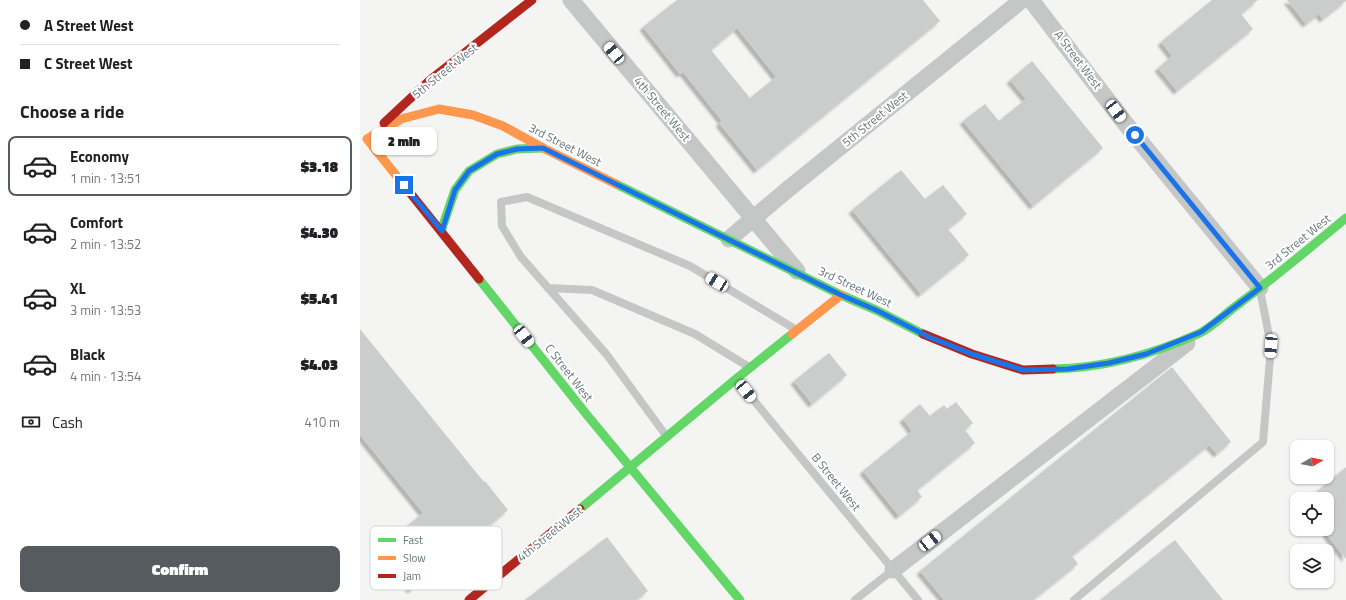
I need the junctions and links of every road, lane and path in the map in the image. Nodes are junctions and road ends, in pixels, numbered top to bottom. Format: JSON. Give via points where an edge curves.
{"nodes":[{"id":1,"x":532,"y":0,"type":"edge"},
{"id":2,"x":570,"y":0,"type":"edge"},
{"id":3,"x":1022,"y":0,"type":"edge"},
{"id":4,"x":1031,"y":0,"type":"edge"},
{"id":5,"x":364,"y":142,"type":"edge"},
{"id":6,"x":543,"y":148,"type":"junction"},
{"id":7,"x":753,"y":218,"type":"junction"},
{"id":8,"x":1346,"y":218,"type":"edge"},
{"id":9,"x":442,"y":231,"type":"junction"},
{"id":10,"x":729,"y":239,"type":"junction"},
{"id":11,"x":800,"y":274,"type":"junction"},
{"id":12,"x":548,"y":288,"type":"junction"},
{"id":13,"x":1260,"y":288,"type":"junction"},
{"id":14,"x":841,"y":295,"type":"junction"},
{"id":15,"x":797,"y":330,"type":"junction"},
{"id":16,"x":1201,"y":332,"type":"junction"},
{"id":17,"x":750,"y":368,"type":"junction"},
{"id":18,"x":736,"y":380,"type":"junction"},
{"id":19,"x":668,"y":438,"type":"junction"},
{"id":20,"x":631,"y":468,"type":"junction"},
{"id":21,"x":893,"y":570,"type":"junction"},
{"id":22,"x":502,"y":573,"type":"edge"},
{"id":23,"x":481,"y":590,"type":"edge"},
{"id":24,"x":469,"y":600,"type":"edge"},
{"id":25,"x":740,"y":600,"type":"edge"},
{"id":26,"x":855,"y":600,"type":"edge"},
{"id":27,"x":918,"y":600,"type":"edge"},
{"id":28,"x":1074,"y":600,"type":"edge"}],
"edges":[{"from":1,"to":5,"type":"street","name":"5th Street West","via":[[430,80]]},
{"from":2,"to":7,"type":"street","name":"4th Street West"},
{"from":3,"to":7,"type":"street","name":"5th Street West"},
{"from":4,"to":13,"type":"street","name":"A Street West","via":[[1126,123]]},
{"from":5,"to":6,"type":"street","name":"3rd Street West","via":[[401,120],[439,110],[473,115],[503,126]]},
{"from":5,"to":9,"type":"street","name":"C Street West"},
{"from":6,"to":9,"type":"street","via":[[517,149],[497,154],[469,171],[455,190]]},
{"from":6,"to":10,"type":"street","name":"3rd Street West"},
{"from":7,"to":10,"type":"street","name":"5th Street West"},
{"from":7,"to":11,"type":"street","name":"4th Street West"},
{"from":8,"to":13,"type":"street","name":"3rd Street West"},
{"from":9,"to":20,"type":"street","name":"C Street West"},
{"from":10,"to":11,"type":"street","name":"3rd Street West"},
{"from":11,"to":14,"type":"street","name":"3rd Street West"},
{"from":12,"to":15,"type":"lane","via":[[520,257],[502,226],[501,202],[527,197],[690,266]]},
{"from":12,"to":17,"type":"lane","via":[[592,290],[695,334]]},
{"from":12,"to":19,"type":"lane","via":[[607,355]]},
{"from":13,"to":16,"type":"street","name":"3rd Street West"},
{"from":13,"to":28,"type":"lane","via":[[1271,346],[1263,442]]},
{"from":14,"to":15,"type":"street"},
{"from":14,"to":16,"type":"street","name":"3rd Street West","via":[[929,337],[1023,370],[1068,369],[1109,363],[1146,354]]},
{"from":15,"to":17,"type":"street"},
{"from":16,"to":21,"type":"street"},
{"from":17,"to":18,"type":"street"},
{"from":18,"to":19,"type":"street","name":"4th Street West"},
{"from":18,"to":21,"type":"lane","name":"B Street West"},
{"from":19,"to":20,"type":"street","name":"4th Street West"},
{"from":20,"to":22,"type":"street","name":"4th Street West"},
{"from":20,"to":25,"type":"street","name":"C Street West"},
{"from":21,"to":26,"type":"lane"},
{"from":21,"to":27,"type":"lane","name":"B Street West"},
{"from":23,"to":24,"type":"street","name":"4th Street West"}]}
